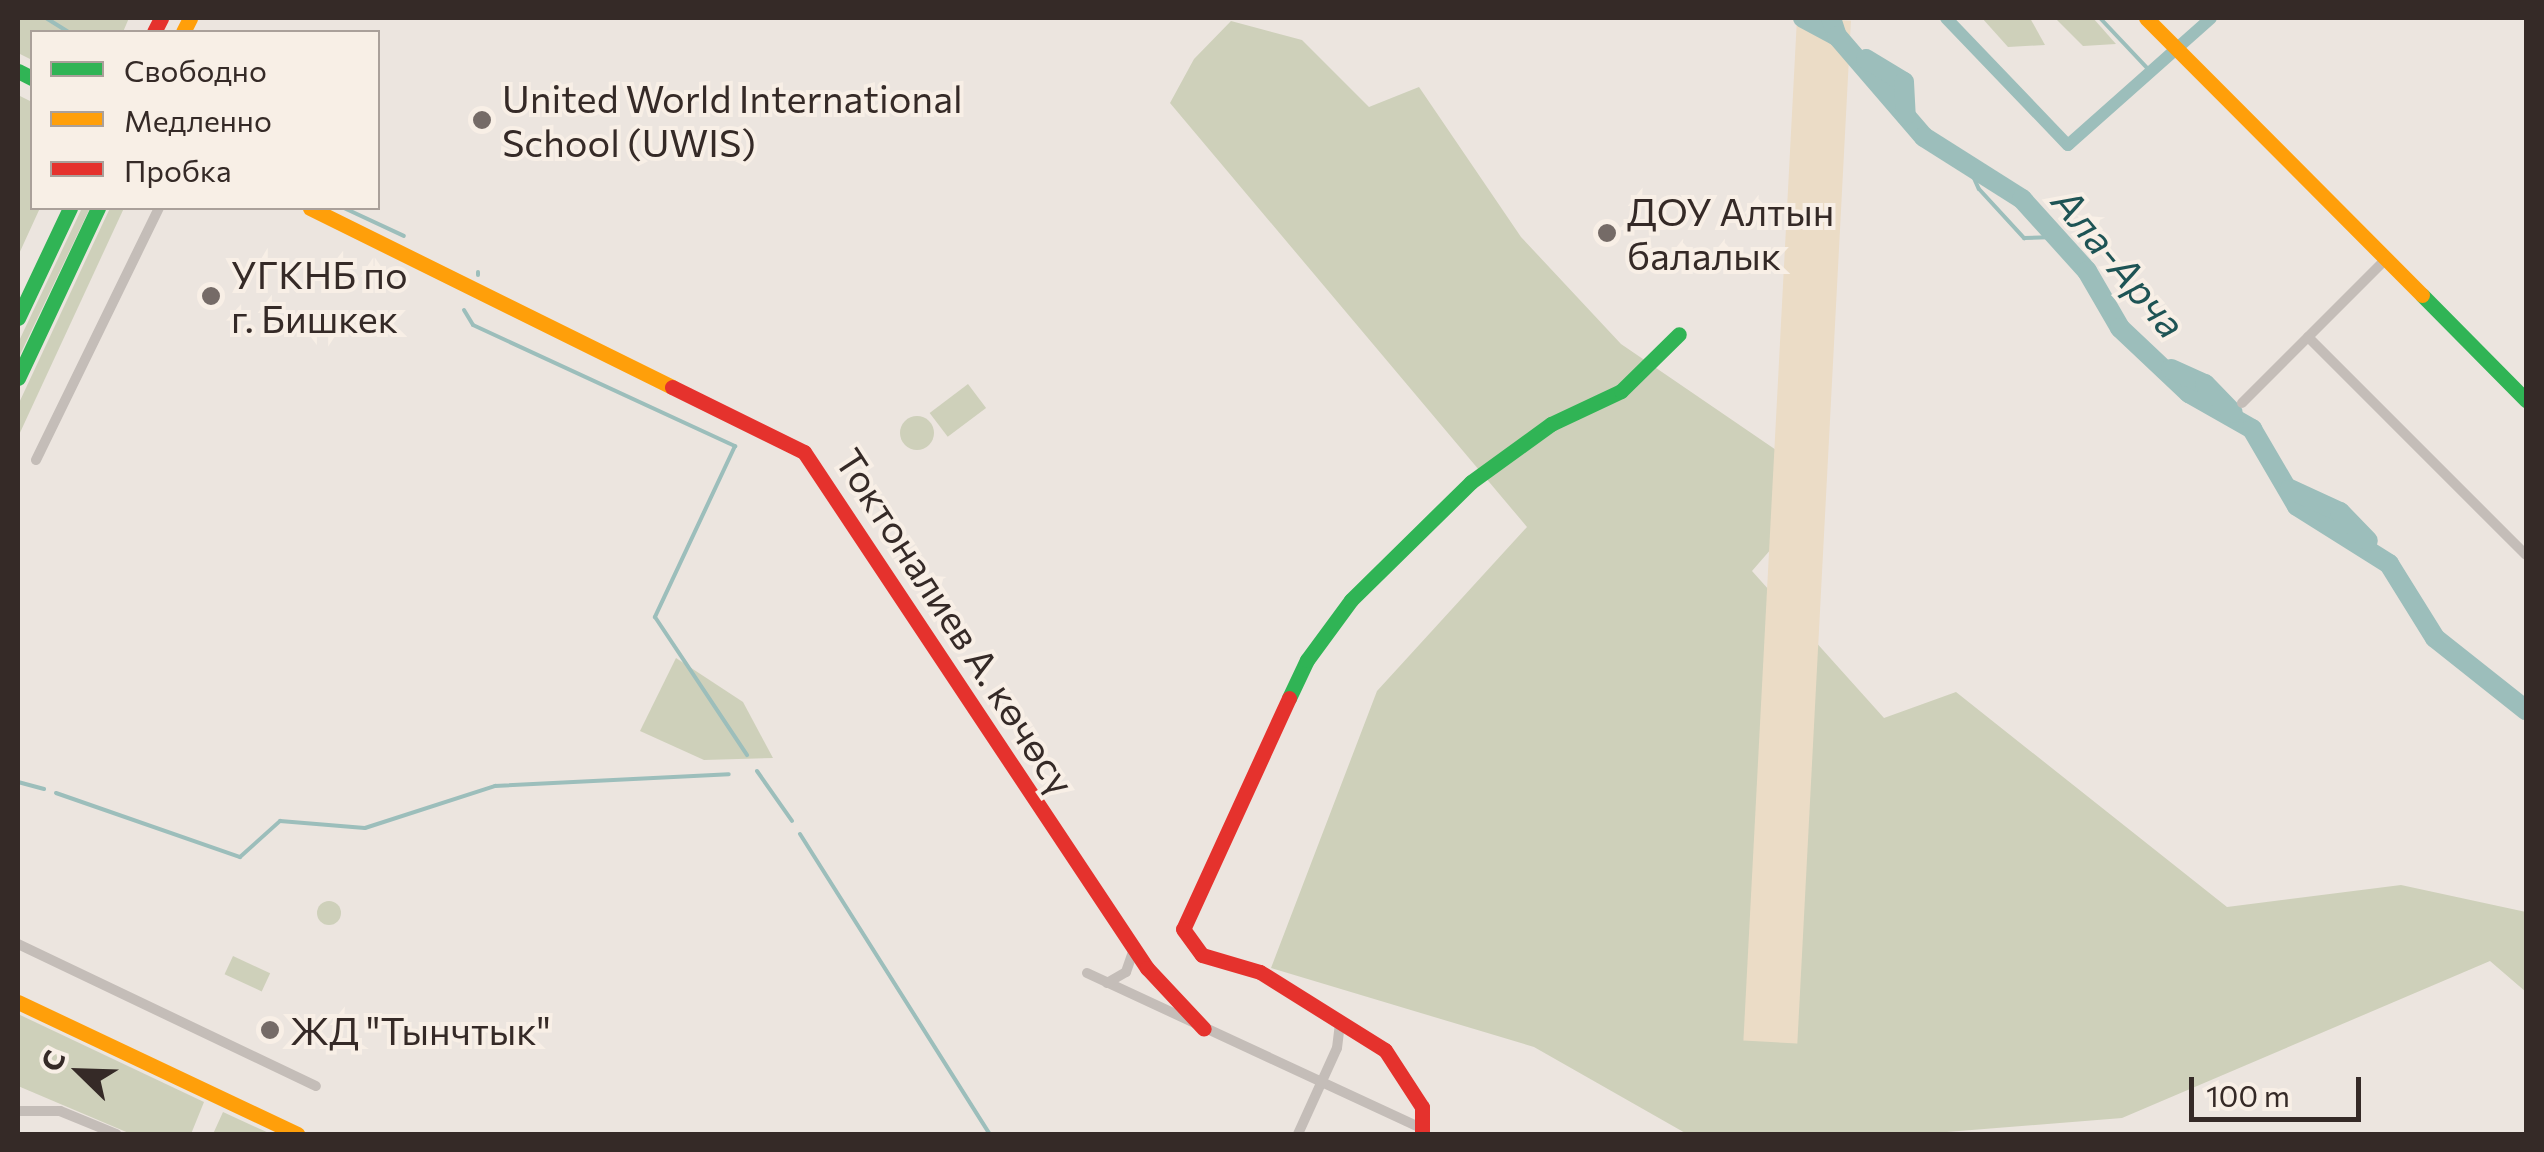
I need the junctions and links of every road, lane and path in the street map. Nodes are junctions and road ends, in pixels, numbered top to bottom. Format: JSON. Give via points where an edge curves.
{"nodes":[{"id":1,"x":2146,"y":18,"type":"edge"},
{"id":2,"x":69,"y":210,"type":"edge"},
{"id":3,"x":97,"y":210,"type":"edge"},
{"id":4,"x":159,"y":210,"type":"edge"},
{"id":5,"x":314,"y":210,"type":"edge"},
{"id":6,"x":2386,"y":258,"type":"junction"},
{"id":7,"x":18,"y":318,"type":"edge"},
{"id":8,"x":1678,"y":334,"type":"dead end"},
{"id":9,"x":2308,"y":336,"type":"junction"},
{"id":10,"x":18,"y":378,"type":"edge"},
{"id":11,"x":2526,"y":400,"type":"edge"},
{"id":12,"x":2242,"y":403,"type":"dead end"},
{"id":13,"x":36,"y":460,"type":"dead end"},
{"id":14,"x":2526,"y":555,"type":"edge"},
{"id":15,"x":18,"y":944,"type":"edge"},
{"id":16,"x":1134,"y":948,"type":"junction"},
{"id":17,"x":1087,"y":973,"type":"dead end"},
{"id":18,"x":1107,"y":983,"type":"junction"},
{"id":19,"x":18,"y":1002,"type":"edge"},
{"id":20,"x":1340,"y":1022,"type":"junction"},
{"id":21,"x":1204,"y":1029,"type":"junction"},
{"id":22,"x":1320,"y":1084,"type":"junction"},
{"id":23,"x":316,"y":1086,"type":"dead end"},
{"id":24,"x":18,"y":1111,"type":"edge"},
{"id":25,"x":1423,"y":1132,"type":"edge"},
{"id":26,"x":116,"y":1134,"type":"edge"},
{"id":27,"x":297,"y":1134,"type":"edge"},
{"id":28,"x":1298,"y":1134,"type":"edge"}],
"edges":[{"from":1,"to":6,"type":"street"},
{"from":2,"to":7,"type":"street"},
{"from":3,"to":10,"type":"street"},
{"from":4,"to":13,"type":"street"},
{"from":5,"to":16,"type":"street","name":"Токтоналиев А. көчөсү","via":[[804,452]]},
{"from":6,"to":9,"type":"street"},
{"from":6,"to":11,"type":"street"},
{"from":8,"to":20,"type":"street","via":[[1621,391],[1551,424],[1471,482],[1351,600],[1306,660],[1183,930],[1202,955],[1260,972]]},
{"from":9,"to":12,"type":"street"},
{"from":9,"to":14,"type":"street"},
{"from":15,"to":23,"type":"street"},
{"from":16,"to":18,"type":"street","via":[[1126,972]]},
{"from":16,"to":21,"type":"street","name":"Токтоналиев А. көчөсү"},
{"from":17,"to":18,"type":"street"},
{"from":18,"to":21,"type":"street"},
{"from":19,"to":27,"type":"street"},
{"from":20,"to":22,"type":"street"},
{"from":20,"to":25,"type":"street","via":[[1398,1063],[1422,1107]]},
{"from":21,"to":22,"type":"street"},
{"from":22,"to":25,"type":"street"},
{"from":22,"to":28,"type":"street"},
{"from":24,"to":26,"type":"street","via":[[60,1111]]}]}
